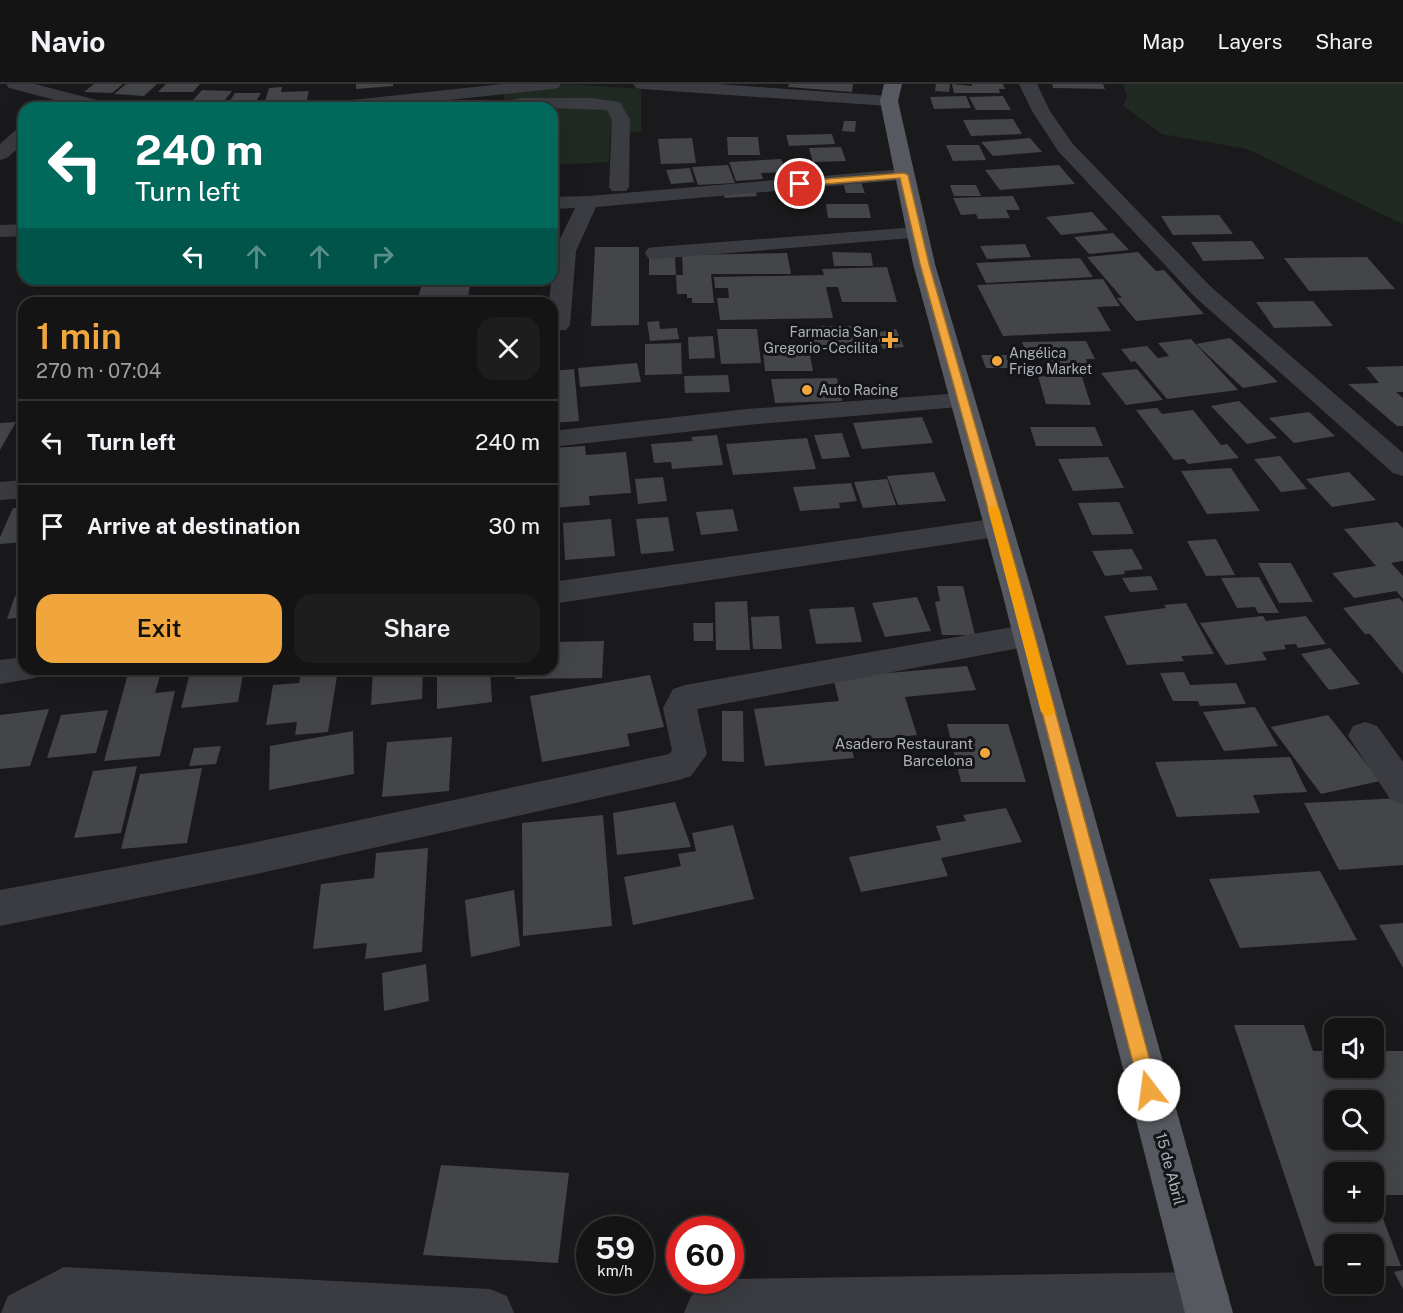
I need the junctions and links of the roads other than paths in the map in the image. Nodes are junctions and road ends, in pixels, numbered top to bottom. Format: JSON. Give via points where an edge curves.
{"nodes":[{"id":1,"x":15,"y":84,"type":"edge"},
{"id":2,"x":552,"y":84,"type":"edge"},
{"id":3,"x":642,"y":84,"type":"edge"},
{"id":4,"x":1028,"y":84,"type":"edge"},
{"id":5,"x":891,"y":93,"type":"edge"},
{"id":6,"x":57,"y":102,"type":"edge"},
{"id":7,"x":419,"y":102,"type":"edge"},
{"id":8,"x":558,"y":103,"type":"edge"},
{"id":9,"x":904,"y":175,"type":"junction"},
{"id":10,"x":619,"y":187,"type":"dead end"},
{"id":11,"x":589,"y":202,"type":"junction"},
{"id":12,"x":558,"y":203,"type":"edge"},
{"id":13,"x":18,"y":230,"type":"edge"},
{"id":14,"x":0,"y":231,"type":"edge"},
{"id":15,"x":917,"y":233,"type":"junction"},
{"id":16,"x":656,"y":253,"type":"dead end"},
{"id":17,"x":558,"y":326,"type":"dead end"},
{"id":18,"x":962,"y":401,"type":"junction"},
{"id":19,"x":558,"y":438,"type":"edge"},
{"id":20,"x":1403,"y":467,"type":"edge"},
{"id":21,"x":18,"y":490,"type":"edge"},
{"id":22,"x":0,"y":491,"type":"edge"},
{"id":23,"x":999,"y":528,"type":"junction"},
{"id":24,"x":558,"y":591,"type":"edge"},
{"id":25,"x":1029,"y":636,"type":"junction"},
{"id":26,"x":18,"y":670,"type":"edge"},
{"id":27,"x":0,"y":672,"type":"edge"},
{"id":28,"x":1365,"y":736,"type":"dead end"},
{"id":29,"x":1403,"y":789,"type":"edge"},
{"id":30,"x":0,"y":908,"type":"edge"},
{"id":31,"x":1207,"y":1304,"type":"edge"},
{"id":32,"x":25,"y":1313,"type":"edge"},
{"id":33,"x":490,"y":1313,"type":"edge"},
{"id":34,"x":708,"y":1313,"type":"edge"}],
"edges":[{"from":1,"to":6,"type":"street"},
{"from":2,"to":7,"type":"street"},
{"from":3,"to":5,"type":"street"},
{"from":4,"to":20,"type":"street","via":[[1065,147],[1202,291]]},
{"from":5,"to":9,"type":"main road","name":"15 de Abril"},
{"from":8,"to":10,"type":"street","via":[[614,106],[621,120]]},
{"from":9,"to":11,"type":"street"},
{"from":9,"to":15,"type":"main road","name":"15 de Abril"},
{"from":11,"to":12,"type":"street"},
{"from":11,"to":17,"type":"street","via":[[565,251]]},
{"from":13,"to":14,"type":"street"},
{"from":15,"to":16,"type":"street"},
{"from":15,"to":18,"type":"main road","name":"15 de Abril"},
{"from":18,"to":19,"type":"street","via":[[747,417]]},
{"from":18,"to":23,"type":"main road","name":"15 de Abril"},
{"from":21,"to":22,"type":"street"},
{"from":23,"to":24,"type":"street"},
{"from":23,"to":25,"type":"main road","name":"15 de Abril"},
{"from":25,"to":30,"type":"street","via":[[685,698],[680,708],[690,754],[679,766],[247,860]]},
{"from":25,"to":31,"type":"main road","name":"15 de Abril"},
{"from":26,"to":27,"type":"street"},
{"from":28,"to":29,"type":"street"},
{"from":31,"to":34,"type":"street","via":[[726,1303]]},
{"from":32,"to":33,"type":"street","via":[[64,1291]]}]}
